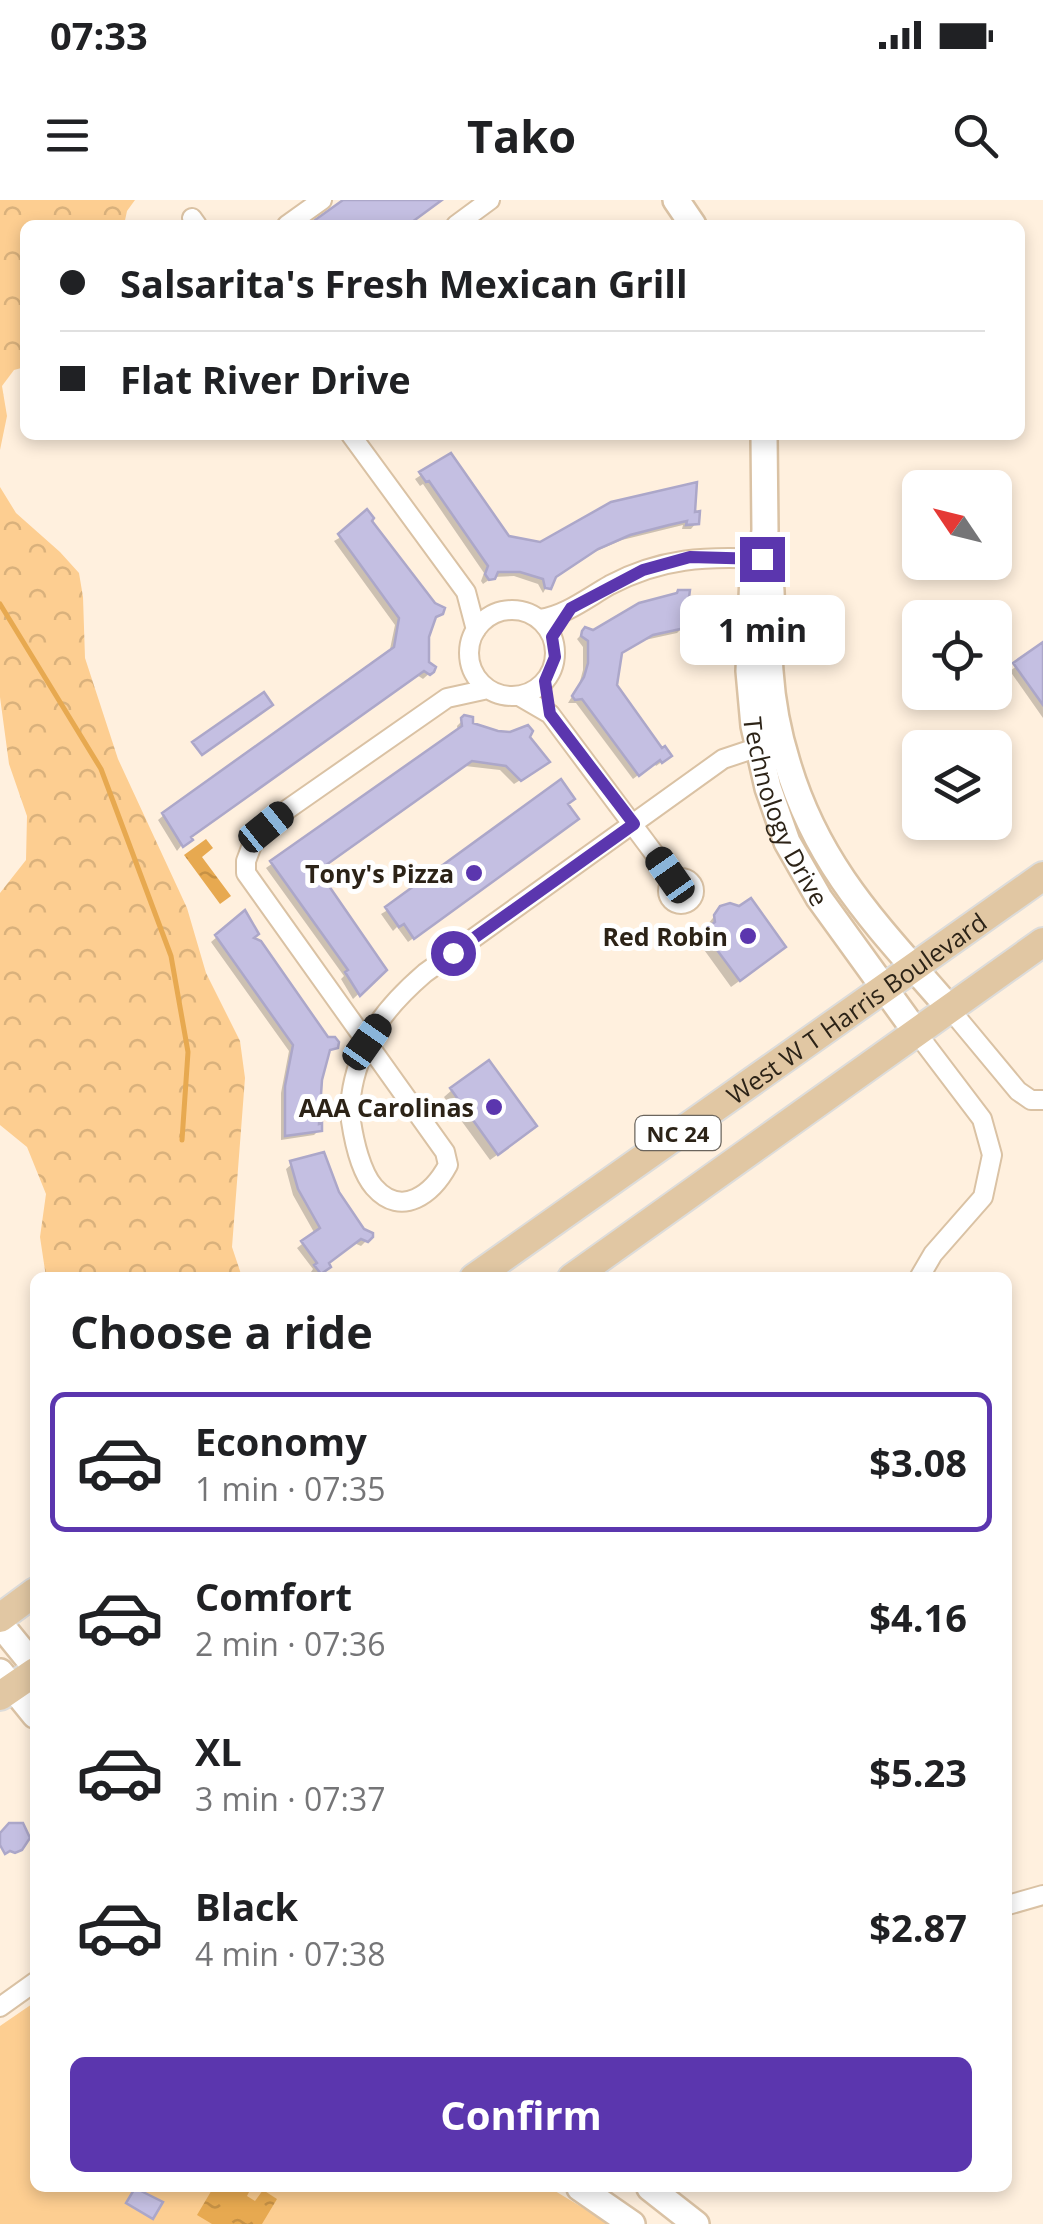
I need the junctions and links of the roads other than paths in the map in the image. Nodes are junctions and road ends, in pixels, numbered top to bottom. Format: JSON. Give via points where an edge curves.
{"nodes":[{"id":1,"x":322,"y":200,"type":"edge"},
{"id":2,"x":490,"y":200,"type":"edge"},
{"id":3,"x":294,"y":220,"type":"edge"},
{"id":4,"x":463,"y":220,"type":"edge"},
{"id":5,"x":355,"y":440,"type":"edge"},
{"id":6,"x":764,"y":440,"type":"edge"},
{"id":7,"x":762,"y":559,"type":"junction"},
{"id":8,"x":466,"y":592,"type":"junction"},
{"id":9,"x":571,"y":608,"type":"junction"},
{"id":10,"x":502,"y":611,"type":"junction"},
{"id":11,"x":540,"y":619,"type":"junction"},
{"id":12,"x":476,"y":630,"type":"junction"},
{"id":13,"x":552,"y":637,"type":"junction"},
{"id":14,"x":469,"y":662,"type":"junction"},
{"id":15,"x":545,"y":681,"type":"junction"},
{"id":16,"x":488,"y":689,"type":"junction"},
{"id":17,"x":519,"y":696,"type":"junction"},
{"id":18,"x":447,"y":698,"type":"junction"},
{"id":19,"x":550,"y":714,"type":"junction"},
{"id":20,"x":759,"y":747,"type":"junction"},
{"id":21,"x":634,"y":824,"type":"junction"},
{"id":22,"x":1043,"y":876,"type":"edge"},
{"id":23,"x":674,"y":880,"type":"dead end"},
{"id":24,"x":1043,"y":942,"type":"edge"},
{"id":25,"x":913,"y":966,"type":"junction"},
{"id":26,"x":882,"y":988,"type":"junction"},
{"id":27,"x":949,"y":1008,"type":"junction"},
{"id":28,"x":916,"y":1032,"type":"junction"},
{"id":29,"x":367,"y":1042,"type":"junction"},
{"id":30,"x":1043,"y":1100,"type":"edge"},
{"id":31,"x":482,"y":1272,"type":"edge"},
{"id":32,"x":580,"y":1272,"type":"edge"},
{"id":33,"x":922,"y":1272,"type":"edge"},
{"id":34,"x":30,"y":1596,"type":"edge"},
{"id":35,"x":0,"y":1621,"type":"edge"},
{"id":36,"x":16,"y":1679,"type":"edge"},
{"id":37,"x":30,"y":1706,"type":"edge"},
{"id":38,"x":1043,"y":1895,"type":"edge"},
{"id":39,"x":1012,"y":1905,"type":"edge"},
{"id":40,"x":30,"y":1986,"type":"edge"},
{"id":41,"x":0,"y":2007,"type":"edge"},
{"id":42,"x":586,"y":2192,"type":"edge"},
{"id":43,"x":655,"y":2192,"type":"edge"},
{"id":44,"x":632,"y":2224,"type":"edge"},
{"id":45,"x":696,"y":2224,"type":"edge"}],
"edges":[{"from":1,"to":3,"type":"street"},
{"from":2,"to":4,"type":"street"},
{"from":5,"to":8,"type":"street"},
{"from":6,"to":7,"type":"street","name":"Technology Drive"},
{"from":7,"to":9,"type":"street","via":[[690,557],[643,570]]},
{"from":7,"to":20,"type":"street","name":"Technology Drive","via":[[753,575],[749,671]]},
{"from":7,"to":25,"type":"street","name":"Technology Drive","via":[[770,578],[772,694],[794,784],[844,885]]},
{"from":8,"to":10,"type":"street"},
{"from":8,"to":12,"type":"street"},
{"from":9,"to":11,"type":"street"},
{"from":9,"to":13,"type":"street"},
{"from":10,"to":11,"type":"street"},
{"from":10,"to":12,"type":"street"},
{"from":11,"to":13,"type":"street"},
{"from":12,"to":14,"type":"street"},
{"from":13,"to":15,"type":"street","via":[[555,657]]},
{"from":14,"to":16,"type":"street"},
{"from":14,"to":18,"type":"street"},
{"from":15,"to":17,"type":"street"},
{"from":15,"to":19,"type":"street"},
{"from":16,"to":17,"type":"street"},
{"from":16,"to":18,"type":"street"},
{"from":17,"to":19,"type":"street"},
{"from":18,"to":29,"type":"street","via":[[288,808],[266,827],[246,861],[246,872]]},
{"from":19,"to":21,"type":"street"},
{"from":20,"to":21,"type":"street","via":[[723,759]]},
{"from":20,"to":26,"type":"street","name":"Technology Drive","via":[[772,805],[793,854]]},
{"from":21,"to":23,"type":"street"},
{"from":21,"to":29,"type":"street","via":[[425,973]]},
{"from":22,"to":25,"type":"main road","name":"West W T Harris Boulevard","number":"NC 24"},
{"from":24,"to":27,"type":"main road","number":"NC 24"},
{"from":25,"to":26,"type":"main road","name":"West W T Harris Boulevard","number":"NC 24"},
{"from":25,"to":27,"type":"street","name":"Technology Drive"},
{"from":26,"to":28,"type":"street","name":"Technology Drive"},
{"from":26,"to":31,"type":"main road","name":"West W T Harris Boulevard","number":"NC 24"},
{"from":27,"to":28,"type":"main road","number":"NC 24"},
{"from":27,"to":30,"type":"street","via":[[1018,1091]]},
{"from":28,"to":32,"type":"main road","number":"NC 24"},
{"from":28,"to":33,"type":"street","via":[[982,1118],[992,1155],[983,1197]]},
{"from":29,"to":29,"type":"street","via":[[351,1103],[365,1173],[389,1198],[417,1200],[442,1176],[445,1152]]},
{"from":34,"to":35,"type":"main road"},
{"from":35,"to":36,"type":"street"},
{"from":36,"to":37,"type":"street"},
{"from":38,"to":39,"type":"street"},
{"from":40,"to":41,"type":"street"},
{"from":42,"to":44,"type":"street"},
{"from":43,"to":45,"type":"street"}]}
